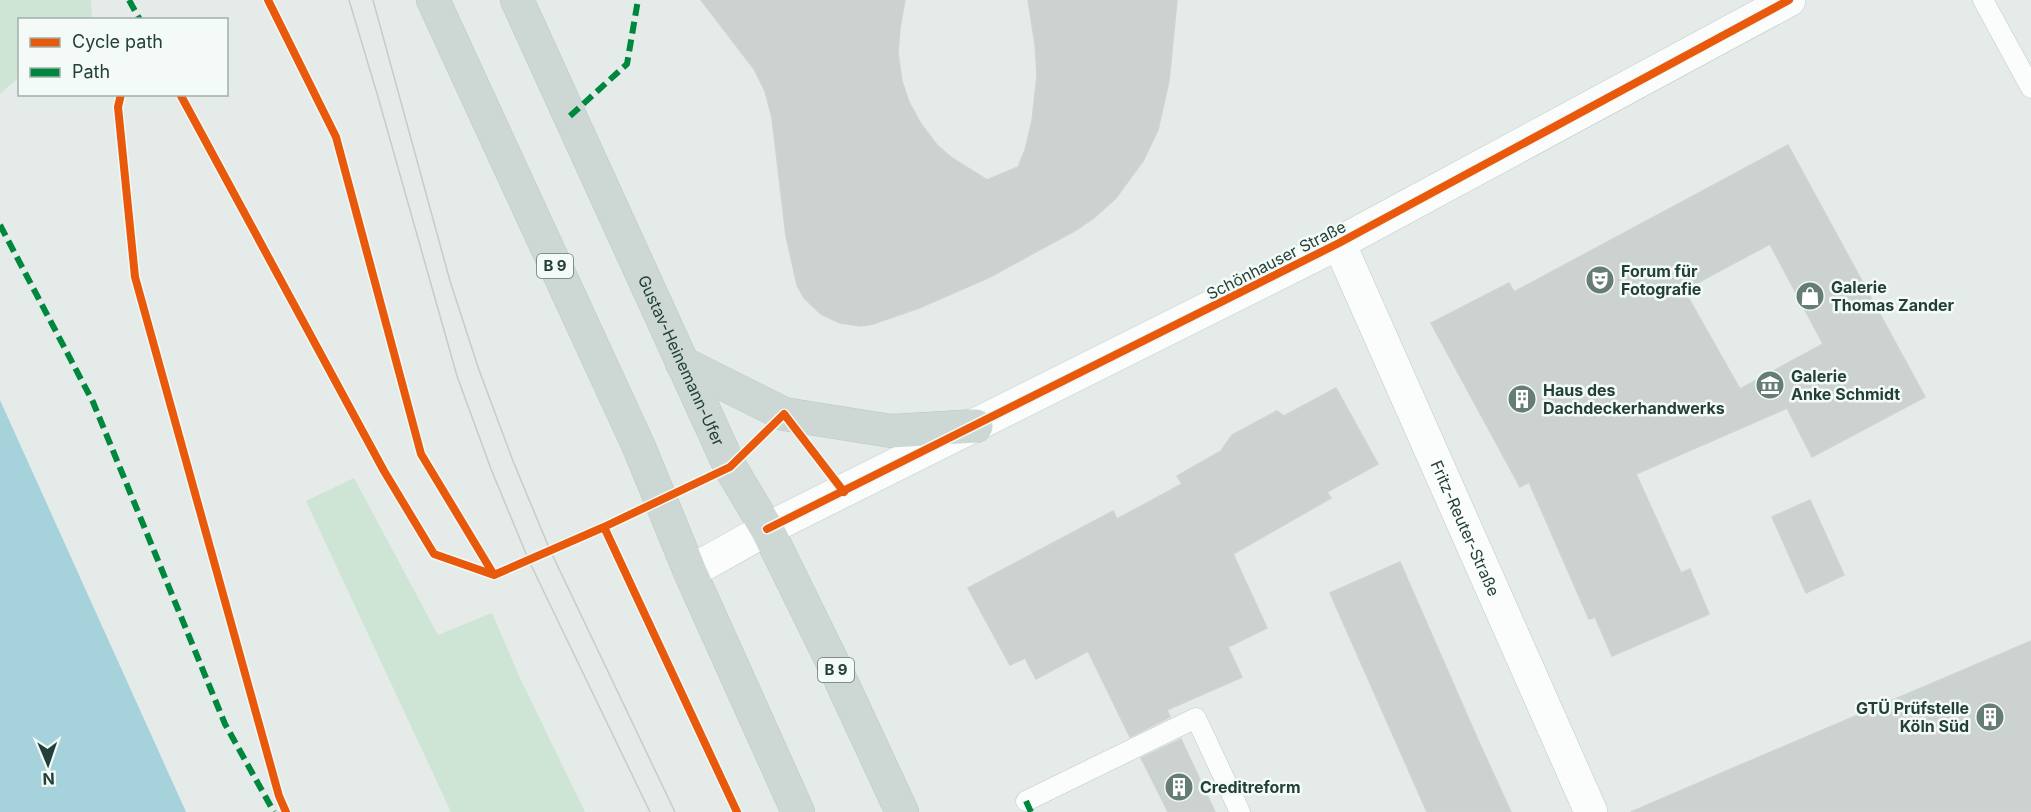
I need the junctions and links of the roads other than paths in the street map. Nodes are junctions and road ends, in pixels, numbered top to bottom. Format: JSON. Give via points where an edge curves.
{"nodes":[{"id":1,"x":433,"y":0,"type":"edge"},
{"id":2,"x":517,"y":0,"type":"edge"},
{"id":3,"x":1789,"y":0,"type":"edge"},
{"id":4,"x":1983,"y":0,"type":"edge"},
{"id":5,"x":2031,"y":88,"type":"edge"},
{"id":6,"x":1340,"y":243,"type":"junction"},
{"id":7,"x":682,"y":363,"type":"junction"},
{"id":8,"x":976,"y":426,"type":"junction"},
{"id":9,"x":767,"y":529,"type":"junction"},
{"id":10,"x":690,"y":572,"type":"junction"},
{"id":11,"x":1026,"y":801,"type":"dead end"},
{"id":12,"x":798,"y":812,"type":"edge"},
{"id":13,"x":902,"y":812,"type":"edge"},
{"id":14,"x":1240,"y":812,"type":"edge"},
{"id":15,"x":1591,"y":812,"type":"edge"}],
"edges":[{"from":1,"to":10,"type":"main road","number":"B 9","via":[[639,447]]},
{"from":2,"to":7,"type":"main road","name":"Gustav-Heinemann-Ufer","number":"B 9"},
{"from":3,"to":6,"type":"street","name":"Schönhauser Straße"},
{"from":4,"to":5,"type":"lane"},
{"from":6,"to":8,"type":"street","name":"Schönhauser Straße"},
{"from":6,"to":15,"type":"street","name":"Fritz-Reuter-Straße"},
{"from":7,"to":8,"type":"main road","via":[[784,414],[891,431]]},
{"from":7,"to":9,"type":"main road","name":"Gustav-Heinemann-Ufer","number":"B 9","via":[[730,467]]},
{"from":8,"to":9,"type":"street","name":"Schönhauser Straße"},
{"from":9,"to":10,"type":"street","name":"Schönhauser Straße"},
{"from":9,"to":13,"type":"main road","name":"Gustav-Heinemann-Ufer","number":"B 9"},
{"from":10,"to":12,"type":"main road","number":"B 9"},
{"from":11,"to":14,"type":"lane","via":[[1196,718]]}]}
